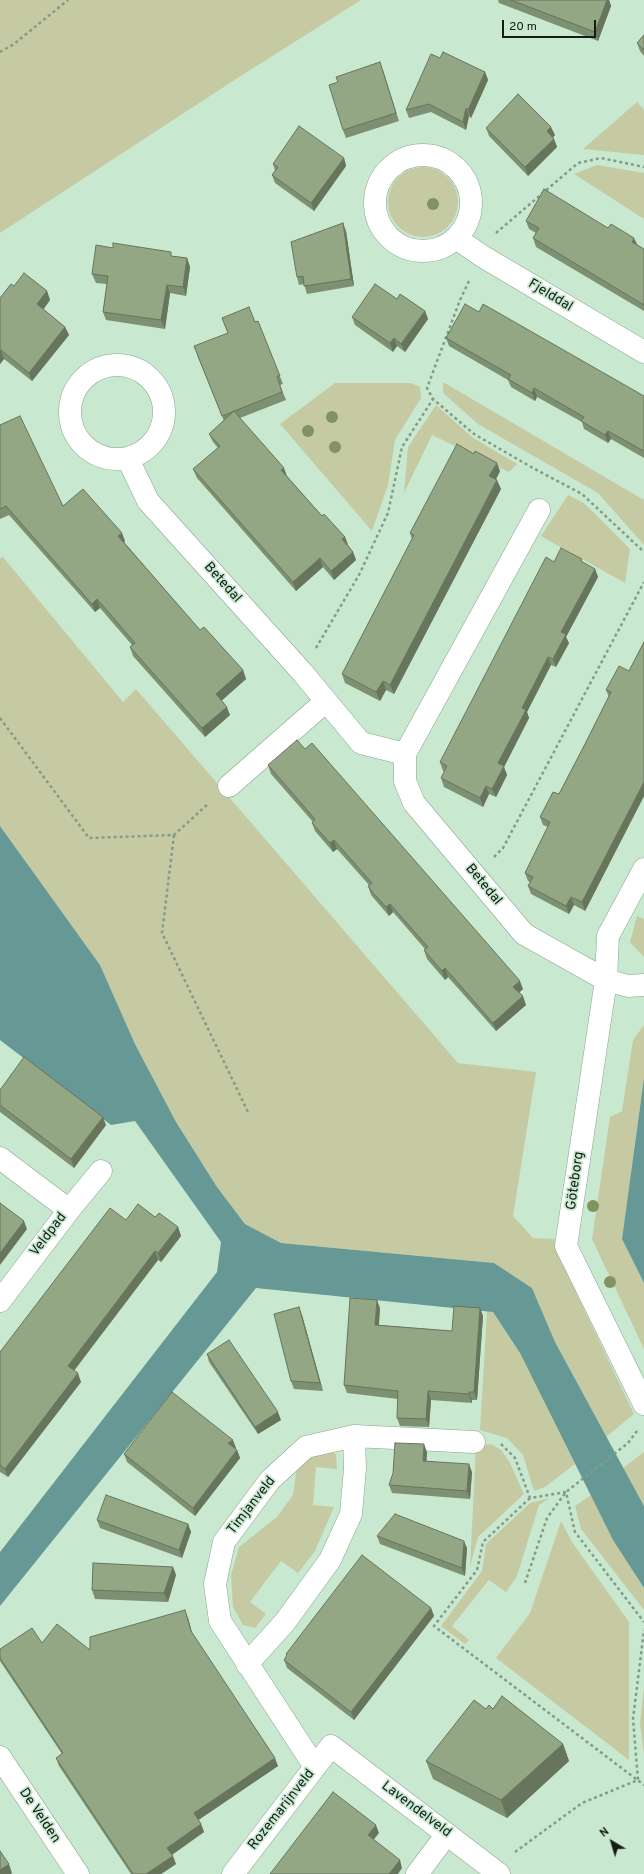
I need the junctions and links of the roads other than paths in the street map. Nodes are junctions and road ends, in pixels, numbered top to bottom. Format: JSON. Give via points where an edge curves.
{"nodes":[{"id":1,"x":456,"y":238,"type":"junction"},
{"id":2,"x":644,"y":352,"type":"edge"},
{"id":3,"x":128,"y":459,"type":"junction"},
{"id":4,"x":539,"y":510,"type":"dead end"},
{"id":5,"x":325,"y":702,"type":"junction"},
{"id":6,"x":405,"y":754,"type":"junction"},
{"id":7,"x":229,"y":786,"type":"road end"},
{"id":8,"x":644,"y":869,"type":"edge"},
{"id":9,"x":606,"y":980,"type":"junction"},
{"id":10,"x":644,"y":985,"type":"edge"},
{"id":11,"x":0,"y":1158,"type":"edge"},
{"id":12,"x":100,"y":1171,"type":"dead end"},
{"id":13,"x":69,"y":1210,"type":"junction"},
{"id":14,"x":0,"y":1301,"type":"edge"},
{"id":15,"x":644,"y":1404,"type":"edge"},
{"id":16,"x":354,"y":1436,"type":"junction"},
{"id":17,"x":474,"y":1442,"type":"road end"},
{"id":18,"x":248,"y":1664,"type":"junction"},
{"id":19,"x":331,"y":1746,"type":"joint"},
{"id":20,"x":315,"y":1767,"type":"junction"},
{"id":21,"x":4,"y":1771,"type":"edge"},
{"id":22,"x":447,"y":1834,"type":"junction"},
{"id":23,"x":496,"y":1871,"type":"edge"},
{"id":24,"x":78,"y":1874,"type":"edge"},
{"id":25,"x":233,"y":1874,"type":"edge"},
{"id":26,"x":417,"y":1874,"type":"edge"}],
"edges":[{"from":1,"to":1,"type":"street","via":[[469,220],[471,196],[464,177],[450,163],[433,156],[419,155],[398,162],[383,175],[376,195],[375,211],[380,226],[390,239],[402,247],[415,251],[438,250]]},
{"from":1,"to":2,"type":"street","name":"Fjelddal"},
{"from":3,"to":3,"type":"street","via":[[150,447],[161,432],[165,412],[160,391],[151,378],[136,368],[115,365],[97,369],[81,382],[72,396],[70,416],[74,433],[95,455],[109,459]]},
{"from":3,"to":5,"type":"street","name":"Betedal","via":[[148,501],[302,672]]},
{"from":4,"to":6,"type":"street","name":"Betedal"},
{"from":5,"to":6,"type":"street","name":"Betedal","via":[[361,743]]},
{"from":5,"to":7,"type":"street"},
{"from":6,"to":9,"type":"street","name":"Betedal","via":[[405,781],[414,803],[524,934]]},
{"from":8,"to":9,"type":"street","name":"Göteborg","via":[[608,936]]},
{"from":9,"to":10,"type":"street","via":[[628,986]]},
{"from":9,"to":15,"type":"street","name":"Göteborg","via":[[566,1246]]},
{"from":11,"to":13,"type":"street"},
{"from":12,"to":13,"type":"street","name":"Veldpad"},
{"from":13,"to":14,"type":"street","name":"Veldpad"},
{"from":16,"to":17,"type":"street","name":"Timjanveld"},
{"from":16,"to":18,"type":"street","via":[[355,1468],[351,1514],[330,1560],[285,1622]]},
{"from":16,"to":18,"type":"street","name":"Timjanveld","via":[[306,1447],[270,1480],[224,1542],[215,1584],[220,1621]]},
{"from":18,"to":20,"type":"street","name":"Timjanveld"},
{"from":19,"to":20,"type":"street","name":"Rozemarijnveld"},
{"from":19,"to":22,"type":"street","name":"Lavendelveld"},
{"from":20,"to":25,"type":"street","name":"Rozemarijnveld"},
{"from":21,"to":24,"type":"street","name":"De Velden"},
{"from":22,"to":23,"type":"street","name":"Lavendelveld"},
{"from":22,"to":26,"type":"street"}]}
